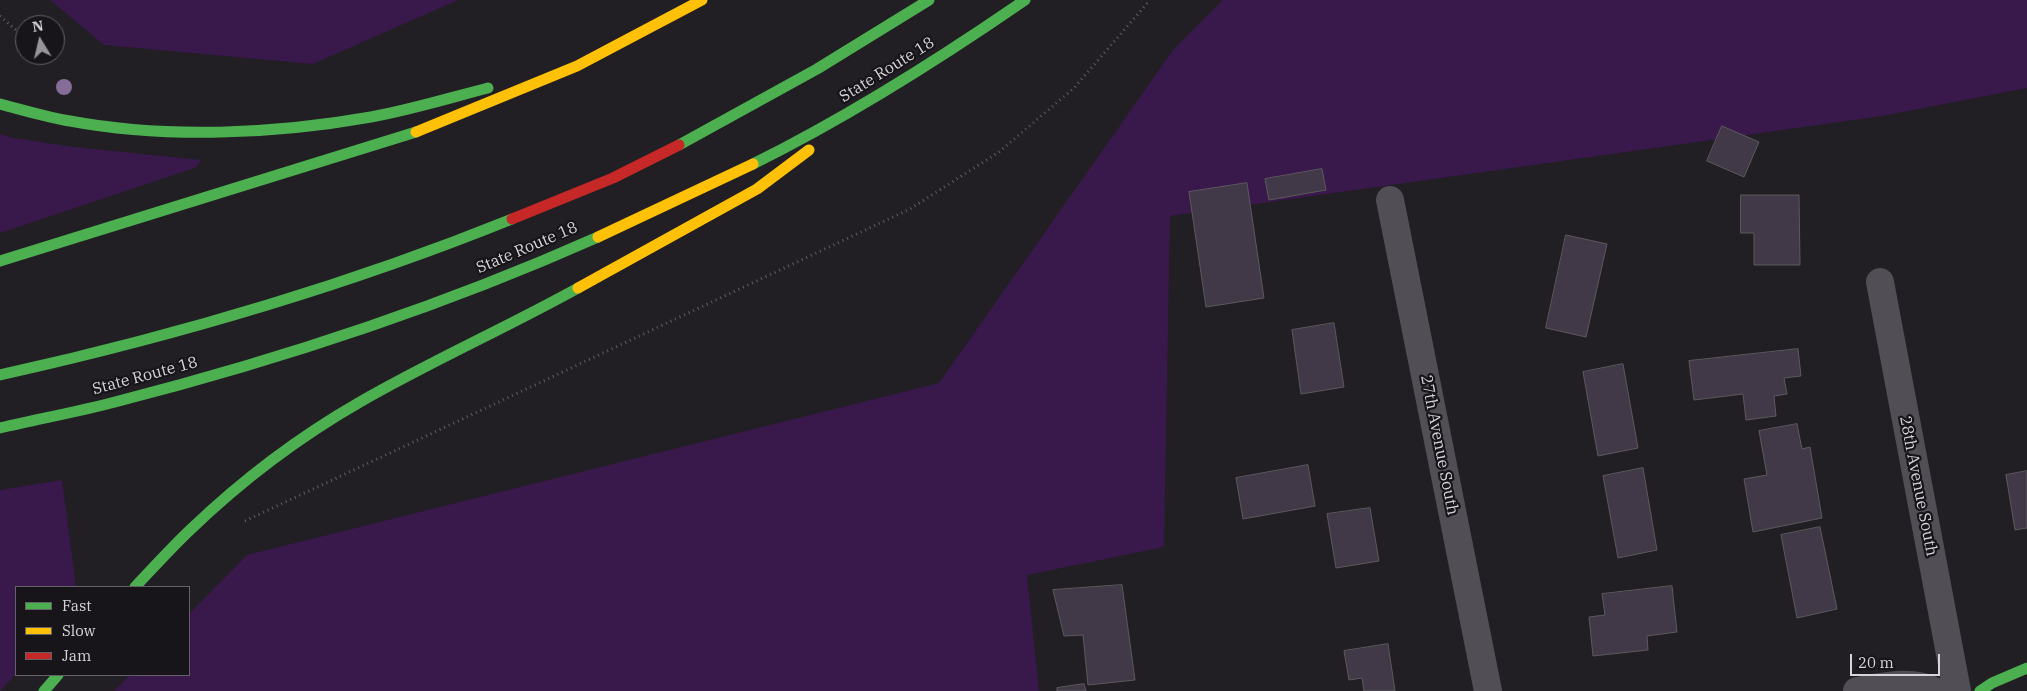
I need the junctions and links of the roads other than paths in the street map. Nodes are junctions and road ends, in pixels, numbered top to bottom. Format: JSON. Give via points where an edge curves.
{"nodes":[{"id":1,"x":702,"y":0,"type":"edge"},
{"id":2,"x":929,"y":0,"type":"edge"},
{"id":3,"x":1025,"y":0,"type":"edge"},
{"id":4,"x":577,"y":66,"type":"junction"},
{"id":5,"x":902,"y":82,"type":"junction"},
{"id":6,"x":0,"y":104,"type":"edge"},
{"id":7,"x":1390,"y":200,"type":"dead end"},
{"id":8,"x":0,"y":261,"type":"edge"},
{"id":9,"x":1880,"y":282,"type":"dead end"},
{"id":10,"x":0,"y":375,"type":"edge"},
{"id":11,"x":0,"y":428,"type":"edge"},
{"id":12,"x":136,"y":586,"type":"edge"},
{"id":13,"x":2027,"y":668,"type":"edge"},
{"id":14,"x":57,"y":676,"type":"edge"},
{"id":15,"x":44,"y":691,"type":"edge"},
{"id":16,"x":1488,"y":691,"type":"edge"},
{"id":17,"x":1857,"y":691,"type":"edge"},
{"id":18,"x":1934,"y":691,"type":"edge"},
{"id":19,"x":1957,"y":691,"type":"edge"},
{"id":20,"x":1980,"y":691,"type":"edge"}],
"edges":[{"from":1,"to":4,"type":"main road"},
{"from":2,"to":10,"type":"main road","name":"State Route 18","via":[[753,106],[626,172],[494,227],[369,274],[247,314],[135,345]]},
{"from":3,"to":5,"type":"main road","name":"State Route 18"},
{"from":4,"to":6,"type":"main road","via":[[371,117],[267,130],[189,133],[132,129],[70,121]]},
{"from":4,"to":8,"type":"main road","via":[[407,136]]},
{"from":5,"to":11,"type":"main road","name":"State Route 18","via":[[815,133],[681,200],[462,293],[227,371],[115,402]]},
{"from":5,"to":12,"type":"main road","via":[[757,189],[553,302],[358,403],[245,481],[190,530]]},
{"from":7,"to":16,"type":"street","name":"27th Avenue South"},
{"from":9,"to":19,"type":"street","name":"28th Avenue South"},
{"from":13,"to":20,"type":"main road"},
{"from":14,"to":15,"type":"main road"},
{"from":17,"to":18,"type":"street","via":[[1909,685]]}]}
